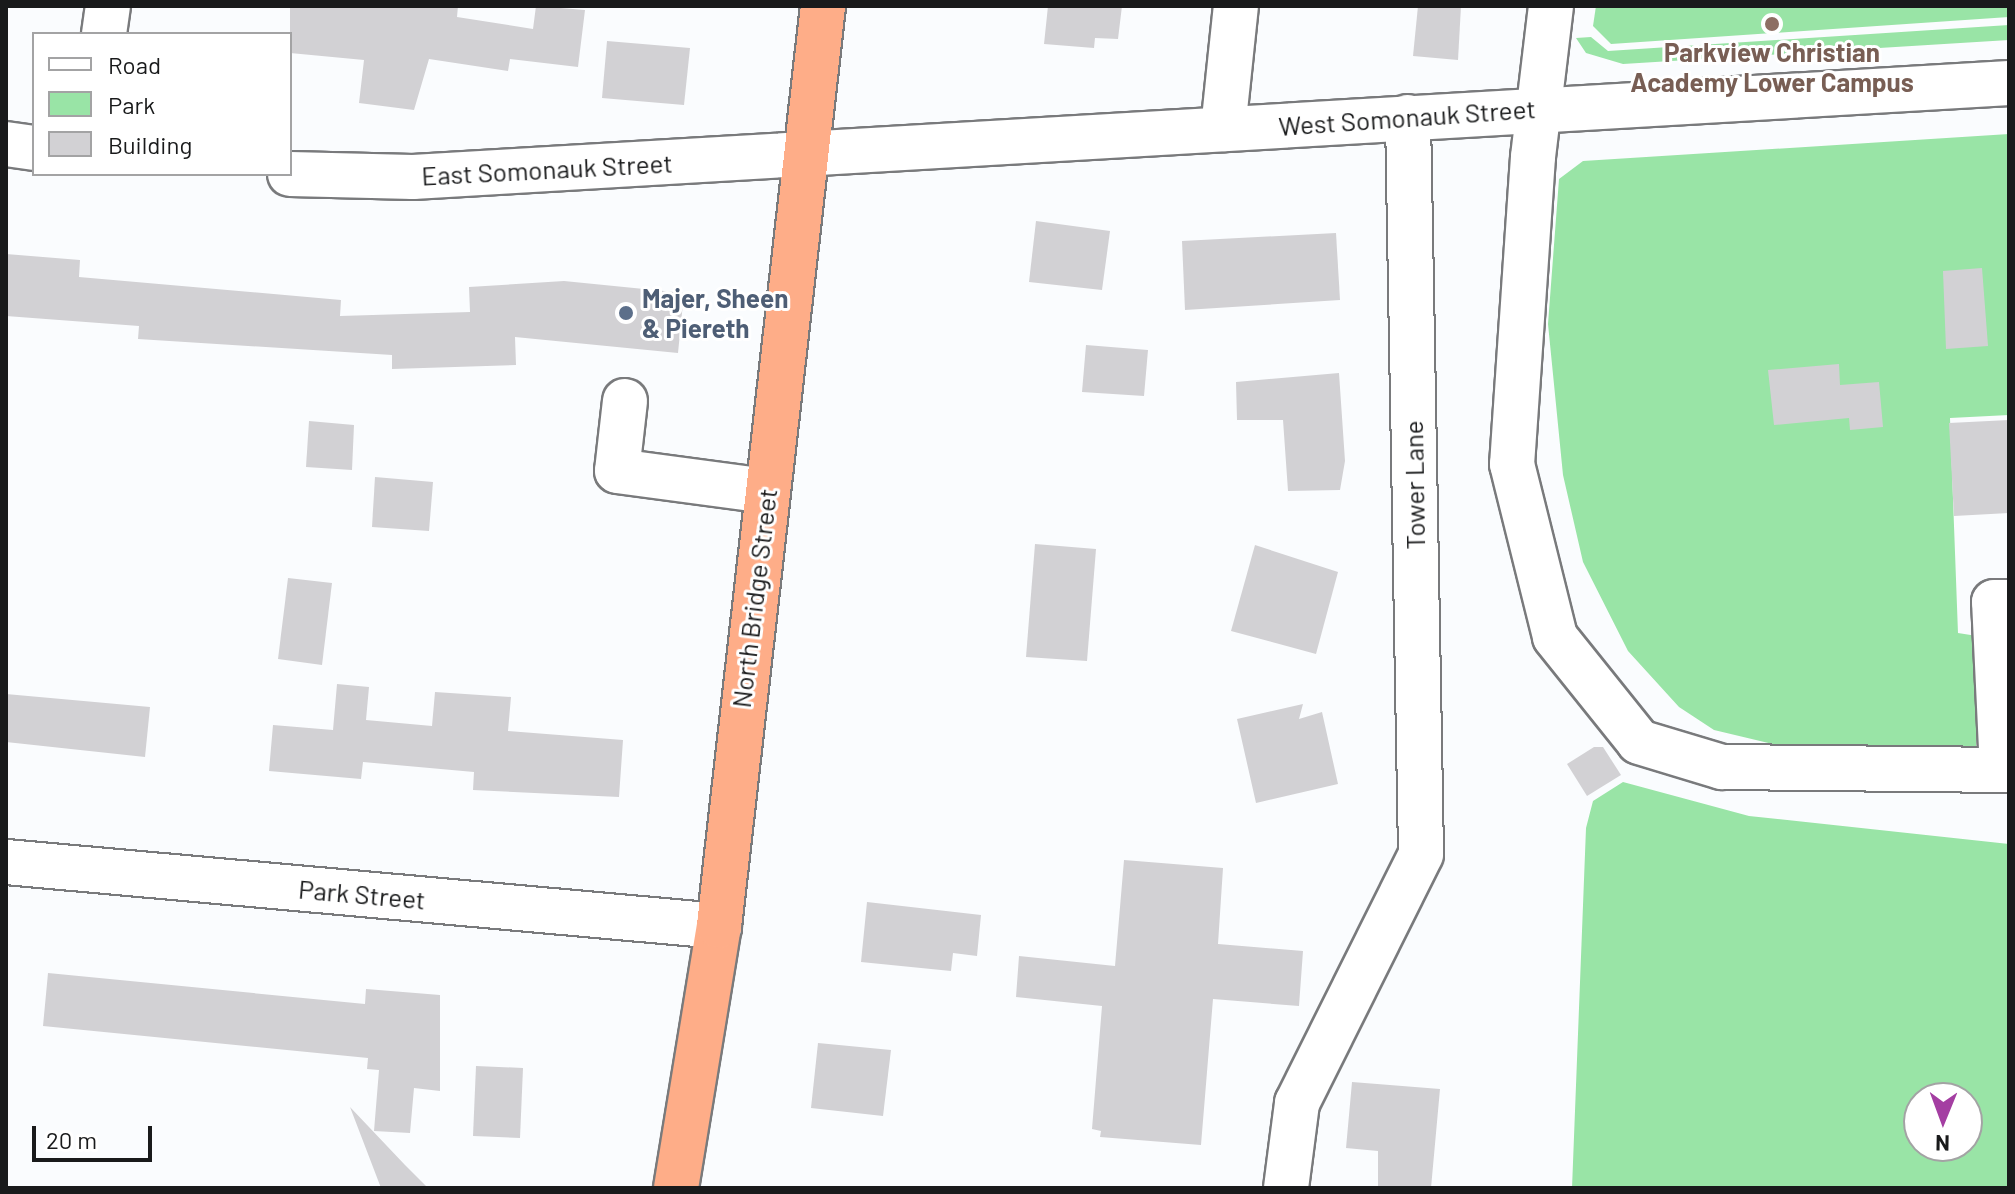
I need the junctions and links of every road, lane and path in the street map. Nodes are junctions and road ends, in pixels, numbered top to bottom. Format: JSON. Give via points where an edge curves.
{"nodes":[{"id":1,"x":108,"y":6,"type":"edge"},
{"id":2,"x":823,"y":6,"type":"edge"},
{"id":3,"x":1236,"y":6,"type":"edge"},
{"id":4,"x":1551,"y":6,"type":"edge"},
{"id":5,"x":104,"y":32,"type":"edge"},
{"id":6,"x":2009,"y":83,"type":"edge"},
{"id":7,"x":1538,"y":109,"type":"junction"},
{"id":8,"x":1408,"y":117,"type":"junction"},
{"id":9,"x":1223,"y":129,"type":"junction"},
{"id":10,"x":6,"y":144,"type":"edge"},
{"id":11,"x":32,"y":148,"type":"edge"},
{"id":12,"x":804,"y":155,"type":"junction"},
{"id":13,"x":292,"y":174,"type":"edge"},
{"id":14,"x":625,"y":401,"type":"dead end"},
{"id":15,"x":767,"y":491,"type":"junction"},
{"id":16,"x":2009,"y":602,"type":"edge"},
{"id":17,"x":2006,"y":770,"type":"edge"},
{"id":18,"x":6,"y":862,"type":"edge"},
{"id":19,"x":719,"y":926,"type":"junction"},
{"id":20,"x":676,"y":1188,"type":"edge"},
{"id":21,"x":1286,"y":1188,"type":"edge"}],
"edges":[{"from":1,"to":5,"type":"street"},
{"from":2,"to":12,"type":"highway","name":"North Bridge Street"},
{"from":3,"to":9,"type":"street"},
{"from":4,"to":7,"type":"street"},
{"from":6,"to":7,"type":"street","name":"West Somonauk Street"},
{"from":7,"to":8,"type":"street","name":"West Somonauk Street"},
{"from":7,"to":17,"type":"street","via":[[1512,464],[1555,637],[1639,742],[1722,767]]},
{"from":8,"to":9,"type":"street","name":"West Somonauk Street"},
{"from":8,"to":21,"type":"street","name":"Tower Lane","via":[[1421,854],[1297,1103]]},
{"from":9,"to":12,"type":"street","name":"West Somonauk Street"},
{"from":10,"to":11,"type":"street"},
{"from":12,"to":13,"type":"street","name":"East Somonauk Street","via":[[413,177]]},
{"from":12,"to":15,"type":"highway","name":"North Bridge Street"},
{"from":14,"to":15,"type":"street","via":[[617,471]]},
{"from":15,"to":19,"type":"highway","name":"North Bridge Street"},
{"from":16,"to":17,"type":"street","via":[[1994,602]]},
{"from":18,"to":19,"type":"street","name":"Park Street"},
{"from":19,"to":20,"type":"highway","name":"North Bridge Street"}]}
